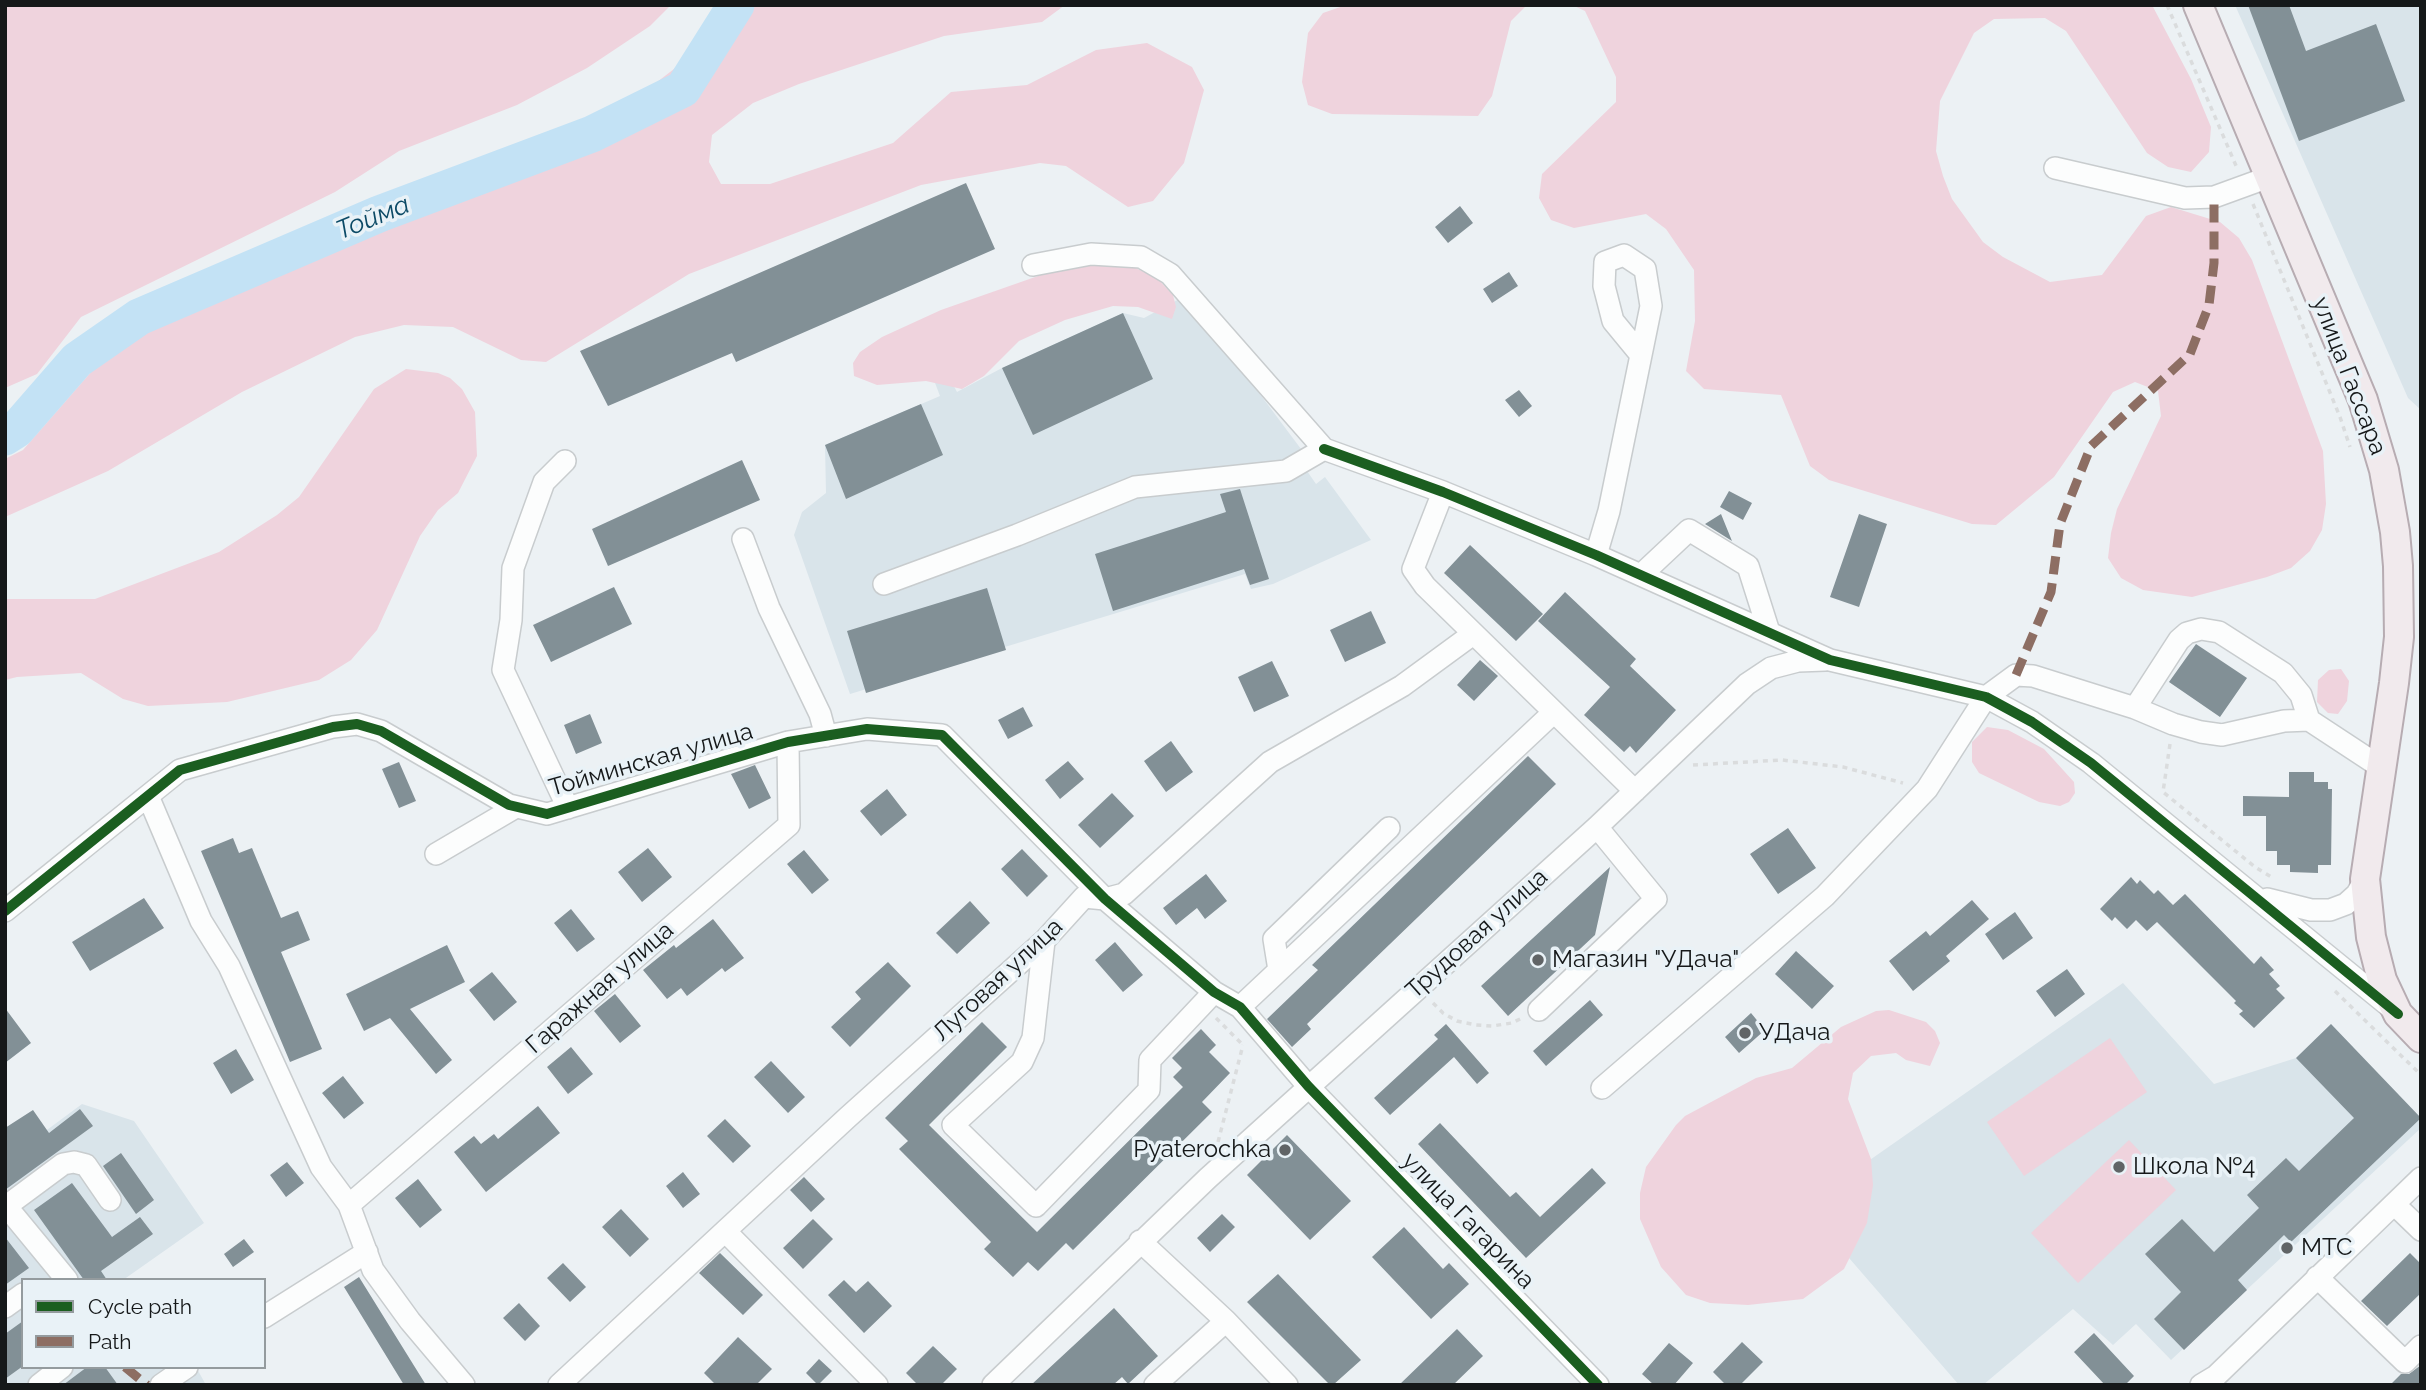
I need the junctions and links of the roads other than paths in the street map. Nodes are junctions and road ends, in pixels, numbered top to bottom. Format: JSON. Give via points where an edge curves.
{"nodes":[{"id":1,"x":2198,"y":5,"type":"edge"},
{"id":2,"x":2055,"y":168,"type":"dead end"},
{"id":3,"x":2258,"y":182,"type":"junction"},
{"id":4,"x":1033,"y":265,"type":"dead end"},
{"id":5,"x":1641,"y":355,"type":"dead end"},
{"id":6,"x":1324,"y":449,"type":"junction"},
{"id":7,"x":565,"y":461,"type":"dead end"},
{"id":8,"x":1443,"y":492,"type":"junction"},
{"id":9,"x":743,"y":539,"type":"dead end"},
{"id":10,"x":1595,"y":555,"type":"junction"},
{"id":11,"x":1641,"y":575,"type":"junction"},
{"id":12,"x":884,"y":584,"type":"dead end"},
{"id":13,"x":1769,"y":632,"type":"junction"},
{"id":14,"x":1473,"y":634,"type":"junction"},
{"id":15,"x":1830,"y":660,"type":"junction"},
{"id":16,"x":1986,"y":697,"type":"junction"},
{"id":17,"x":2135,"y":708,"type":"junction"},
{"id":18,"x":1554,"y":712,"type":"junction"},
{"id":19,"x":2308,"y":720,"type":"junction"},
{"id":20,"x":826,"y":736,"type":"junction"},
{"id":21,"x":788,"y":742,"type":"junction"},
{"id":22,"x":2382,"y":768,"type":"junction"},
{"id":23,"x":1635,"y":791,"type":"junction"},
{"id":24,"x":148,"y":796,"type":"junction"},
{"id":25,"x":516,"y":807,"type":"junction"},
{"id":26,"x":568,"y":808,"type":"junction"},
{"id":27,"x":1597,"y":827,"type":"junction"},
{"id":28,"x":1389,"y":828,"type":"dead end"},
{"id":29,"x":436,"y":854,"type":"dead end"},
{"id":30,"x":2365,"y":879,"type":"junction"},
{"id":31,"x":2256,"y":895,"type":"junction"},
{"id":32,"x":1105,"y":899,"type":"junction"},
{"id":33,"x":5,"y":911,"type":"edge"},
{"id":34,"x":1044,"y":941,"type":"junction"},
{"id":35,"x":1279,"y":970,"type":"junction"},
{"id":36,"x":1214,"y":992,"type":"junction"},
{"id":37,"x":1240,"y":1007,"type":"junction"},
{"id":38,"x":1539,"y":1010,"type":"road end"},
{"id":39,"x":2413,"y":1027,"type":"edge"},
{"id":40,"x":1307,"y":1086,"type":"junction"},
{"id":41,"x":1602,"y":1088,"type":"dead end"},
{"id":42,"x":2421,"y":1178,"type":"edge"},
{"id":43,"x":110,"y":1200,"type":"dead end"},
{"id":44,"x":2393,"y":1204,"type":"junction"},
{"id":45,"x":349,"y":1205,"type":"junction"},
{"id":46,"x":6,"y":1206,"type":"edge"},
{"id":47,"x":2421,"y":1230,"type":"edge"},
{"id":48,"x":724,"y":1231,"type":"junction"},
{"id":49,"x":1140,"y":1241,"type":"junction"},
{"id":50,"x":367,"y":1252,"type":"junction"},
{"id":51,"x":55,"y":1275,"type":"edge"},
{"id":52,"x":2317,"y":1277,"type":"junction"},
{"id":53,"x":21,"y":1295,"type":"edge"},
{"id":54,"x":5,"y":1307,"type":"edge"},
{"id":55,"x":266,"y":1316,"type":"edge"},
{"id":56,"x":1226,"y":1321,"type":"junction"},
{"id":57,"x":2421,"y":1346,"type":"edge"},
{"id":58,"x":59,"y":1369,"type":"edge"},
{"id":59,"x":184,"y":1369,"type":"edge"},
{"id":60,"x":39,"y":1385,"type":"edge"},
{"id":61,"x":160,"y":1385,"type":"edge"},
{"id":62,"x":464,"y":1385,"type":"edge"},
{"id":63,"x":559,"y":1385,"type":"edge"},
{"id":64,"x":877,"y":1385,"type":"edge"},
{"id":65,"x":993,"y":1385,"type":"edge"},
{"id":66,"x":1154,"y":1385,"type":"edge"},
{"id":67,"x":1287,"y":1385,"type":"edge"},
{"id":68,"x":1598,"y":1385,"type":"edge"},
{"id":69,"x":2202,"y":1385,"type":"edge"}],
"edges":[{"from":1,"to":3,"type":"main road","name":"улица Гассара"},
{"from":2,"to":3,"type":"street","via":[[2185,198],[2214,197]]},
{"from":3,"to":22,"type":"main road","name":"улица Гассара","via":[[2363,400],[2390,501],[2399,566],[2399,636]]},
{"from":4,"to":6,"type":"street","via":[[1091,254],[1141,257],[1170,274]]},
{"from":5,"to":10,"type":"street","via":[[1609,511]]},
{"from":6,"to":8,"type":"street"},
{"from":6,"to":12,"type":"street","via":[[1286,471],[1135,487]]},
{"from":7,"to":26,"type":"street","via":[[544,482],[513,568],[503,670]]},
{"from":8,"to":10,"type":"street"},
{"from":8,"to":14,"type":"street","via":[[1413,569]]},
{"from":9,"to":20,"type":"street"},
{"from":10,"to":11,"type":"street"},
{"from":11,"to":13,"type":"street"},
{"from":11,"to":13,"type":"street","via":[[1689,530],[1748,566]]},
{"from":13,"to":15,"type":"street"},
{"from":14,"to":18,"type":"street"},
{"from":14,"to":32,"type":"street","name":"Луговая улица","via":[[1402,686],[1270,762],[1124,894]]},
{"from":15,"to":16,"type":"street"},
{"from":15,"to":23,"type":"street","name":"Трудовая улица","via":[[1771,668],[1747,684]]},
{"from":16,"to":17,"type":"street","via":[[2016,675],[2033,676]]},
{"from":16,"to":31,"type":"street","via":[[2091,763]]},
{"from":16,"to":41,"type":"street","via":[[1927,789],[1825,896]]},
{"from":17,"to":19,"type":"street","via":[[2173,724],[2222,735]]},
{"from":17,"to":19,"type":"street","via":[[2179,640],[2201,629],[2219,632],[2283,673],[2301,695]]},
{"from":18,"to":23,"type":"street"},
{"from":18,"to":35,"type":"street"},
{"from":19,"to":22,"type":"street"},
{"from":20,"to":21,"type":"street","name":"Тойминская улица"},
{"from":20,"to":32,"type":"street","name":"Тойминская улица","via":[[867,729],[942,735]]},
{"from":21,"to":26,"type":"street","name":"Тойминская улица"},
{"from":21,"to":45,"type":"street","name":"Гаражная улица","via":[[789,825]]},
{"from":22,"to":30,"type":"main road","name":"улица Гассара"},
{"from":23,"to":27,"type":"street","name":"Трудовая улица"},
{"from":24,"to":25,"type":"street","name":"Тойминская улица","via":[[180,769],[357,724],[382,731]]},
{"from":24,"to":33,"type":"street","name":"Тойминская улица"},
{"from":24,"to":45,"type":"street","via":[[201,920],[229,966],[321,1167]]},
{"from":25,"to":26,"type":"street","name":"Тойминская улица","via":[[547,814]]},
{"from":25,"to":29,"type":"street"},
{"from":27,"to":38,"type":"street","via":[[1656,899]]},
{"from":27,"to":40,"type":"street","name":"Трудовая улица"},
{"from":28,"to":35,"type":"street","via":[[1274,939]]},
{"from":30,"to":31,"type":"street","via":[[2346,904],[2330,910],[2290,906]]},
{"from":30,"to":39,"type":"main road","name":"улица Гассара","via":[[2371,937],[2382,980]]},
{"from":31,"to":39,"type":"street"},
{"from":32,"to":34,"type":"street","name":"Луговая улица","via":[[1084,897]]},
{"from":32,"to":36,"type":"street","name":"Тойминская улица"},
{"from":34,"to":36,"type":"street","via":[[1033,1038],[1022,1062],[953,1125],[1036,1206],[1149,1090],[1150,1060]]},
{"from":34,"to":48,"type":"street","name":"Луговая улица"},
{"from":35,"to":37,"type":"street"},
{"from":36,"to":37,"type":"street","name":"улица Гагарина"},
{"from":37,"to":40,"type":"street","name":"улица Гагарина"},
{"from":40,"to":49,"type":"street","name":"Трудовая улица"},
{"from":40,"to":68,"type":"street","name":"улица Гагарина"},
{"from":42,"to":44,"type":"street"},
{"from":43,"to":46,"type":"street","via":[[86,1165],[74,1162],[63,1164]]},
{"from":44,"to":47,"type":"street"},
{"from":44,"to":52,"type":"street"},
{"from":45,"to":50,"type":"street"},
{"from":46,"to":51,"type":"street"},
{"from":48,"to":63,"type":"street","name":"Луговая улица"},
{"from":48,"to":64,"type":"street"},
{"from":49,"to":56,"type":"street"},
{"from":49,"to":65,"type":"street","name":"Трудовая улица"},
{"from":50,"to":55,"type":"street"},
{"from":50,"to":62,"type":"street","via":[[373,1270],[410,1321]]},
{"from":52,"to":57,"type":"street","via":[[2405,1362]]},
{"from":52,"to":69,"type":"street"},
{"from":53,"to":54,"type":"street"},
{"from":56,"to":66,"type":"street"},
{"from":56,"to":67,"type":"street"},
{"from":58,"to":60,"type":"street"},
{"from":59,"to":61,"type":"street"}]}
